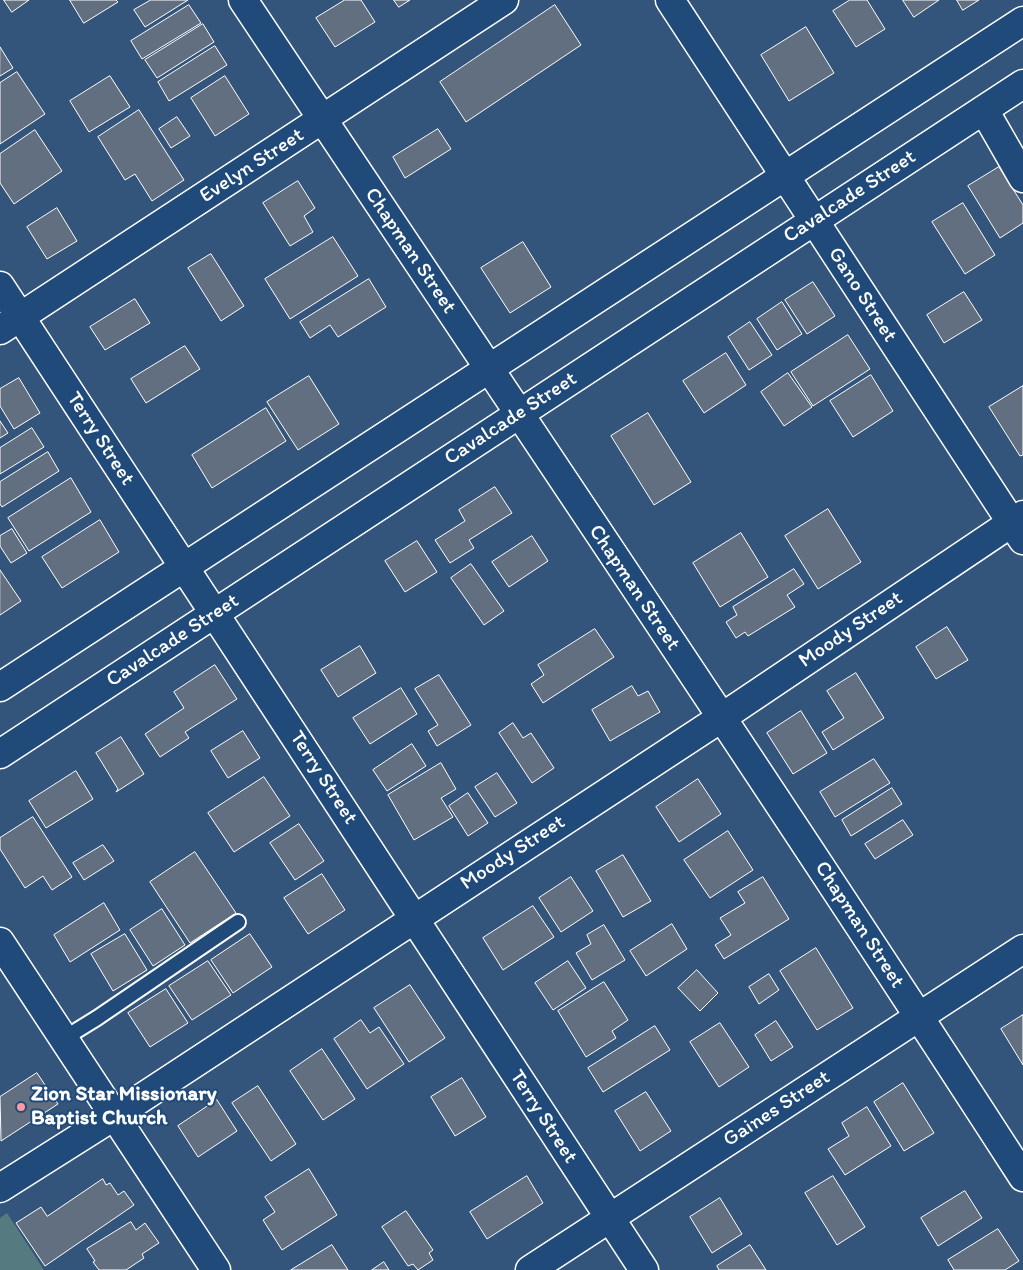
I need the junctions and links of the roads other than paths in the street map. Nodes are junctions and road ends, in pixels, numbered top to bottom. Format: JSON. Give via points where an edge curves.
{"nodes":[{"id":1,"x":244,"y":0,"type":"edge"},
{"id":2,"x":504,"y":0,"type":"edge"},
{"id":3,"x":670,"y":0,"type":"edge"},
{"id":4,"x":1023,"y":21,"type":"edge"},
{"id":5,"x":1023,"y":84,"type":"edge"},
{"id":6,"x":984,"y":110,"type":"junction"},
{"id":7,"x":323,"y":119,"type":"junction"},
{"id":8,"x":784,"y":176,"type":"junction"},
{"id":9,"x":1023,"y":178,"type":"edge"},
{"id":10,"x":814,"y":221,"type":"junction"},
{"id":11,"x":0,"y":286,"type":"edge"},
{"id":12,"x":10,"y":323,"type":"edge"},
{"id":13,"x":489,"y":369,"type":"junction"},
{"id":14,"x":518,"y":414,"type":"junction"},
{"id":15,"x":1019,"y":526,"type":"edge"},
{"id":16,"x":184,"y":567,"type":"junction"},
{"id":17,"x":215,"y":614,"type":"junction"},
{"id":18,"x":0,"y":687,"type":"edge"},
{"id":19,"x":721,"y":718,"type":"junction"},
{"id":20,"x":0,"y":754,"type":"edge"},
{"id":21,"x":414,"y":918,"type":"junction"},
{"id":22,"x":238,"y":922,"type":"dead end"},
{"id":23,"x":0,"y":942,"type":"edge"},
{"id":24,"x":1023,"y":949,"type":"edge"},
{"id":25,"x":919,"y":1016,"type":"junction"},
{"id":26,"x":63,"y":1038,"type":"junction"},
{"id":27,"x":114,"y":1116,"type":"junction"},
{"id":28,"x":1023,"y":1177,"type":"edge"},
{"id":29,"x":0,"y":1188,"type":"edge"},
{"id":30,"x":609,"y":1219,"type":"junction"},
{"id":31,"x":216,"y":1270,"type":"edge"},
{"id":32,"x":530,"y":1270,"type":"edge"},
{"id":33,"x":644,"y":1270,"type":"edge"}],
"edges":[{"from":1,"to":7,"type":"street","name":"Chapman Street"},
{"from":2,"to":7,"type":"street","name":"Evelyn Street"},
{"from":3,"to":8,"type":"street","name":"Gano Street"},
{"from":4,"to":8,"type":"street"},
{"from":5,"to":6,"type":"street","name":"Cavalcade Street"},
{"from":6,"to":9,"type":"street"},
{"from":6,"to":10,"type":"street","name":"Cavalcade Street"},
{"from":7,"to":12,"type":"street","name":"Evelyn Street"},
{"from":7,"to":13,"type":"street","name":"Chapman Street"},
{"from":8,"to":10,"type":"street","name":"Gano Street"},
{"from":8,"to":13,"type":"street"},
{"from":10,"to":14,"type":"street","name":"Cavalcade Street"},
{"from":10,"to":15,"type":"street","name":"Gano Street"},
{"from":11,"to":12,"type":"street","name":"Terry Street"},
{"from":12,"to":16,"type":"street","name":"Terry Street"},
{"from":13,"to":14,"type":"street","name":"Chapman Street"},
{"from":13,"to":16,"type":"street"},
{"from":14,"to":17,"type":"street","name":"Cavalcade Street"},
{"from":14,"to":19,"type":"street","name":"Chapman Street"},
{"from":15,"to":19,"type":"street","name":"Moody Street"},
{"from":16,"to":17,"type":"street","name":"Terry Street"},
{"from":16,"to":18,"type":"street"},
{"from":17,"to":20,"type":"street","name":"Cavalcade Street"},
{"from":17,"to":21,"type":"street","name":"Terry Street"},
{"from":19,"to":21,"type":"street","name":"Moody Street"},
{"from":19,"to":25,"type":"street","name":"Chapman Street"},
{"from":21,"to":27,"type":"street","name":"Moody Street"},
{"from":21,"to":30,"type":"street","name":"Terry Street"},
{"from":22,"to":26,"type":"lane"},
{"from":23,"to":26,"type":"street"},
{"from":24,"to":25,"type":"street","name":"Gaines Street"},
{"from":25,"to":28,"type":"street","name":"Chapman Street"},
{"from":25,"to":30,"type":"street","name":"Gaines Street"},
{"from":26,"to":27,"type":"street"},
{"from":27,"to":29,"type":"street","name":"Moody Street"},
{"from":27,"to":31,"type":"street"},
{"from":30,"to":32,"type":"street","name":"Gaines Street"},
{"from":30,"to":33,"type":"street","name":"Terry Street"}]}
